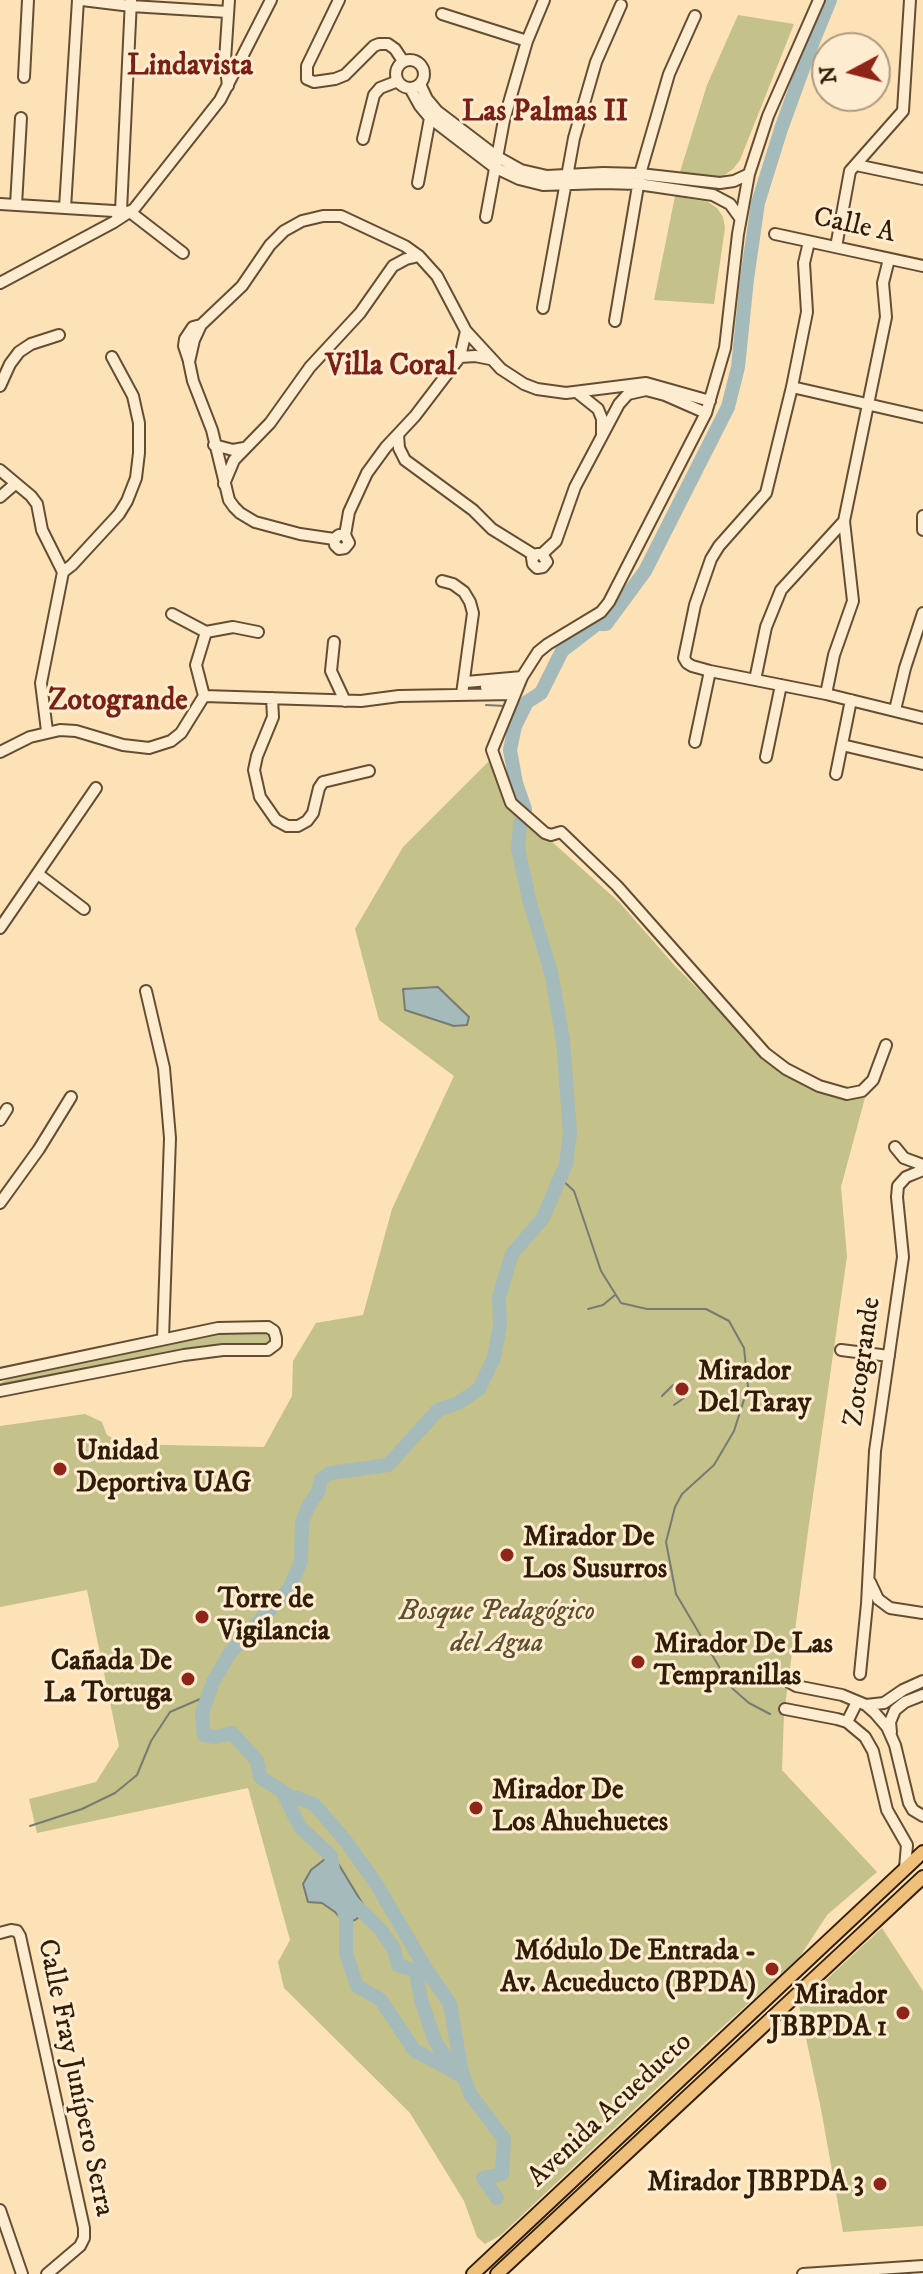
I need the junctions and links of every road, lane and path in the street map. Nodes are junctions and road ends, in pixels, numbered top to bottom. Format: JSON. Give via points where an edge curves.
{"nodes":[{"id":1,"x":28,"y":0,"type":"edge"},
{"id":2,"x":80,"y":0,"type":"edge"},
{"id":3,"x":229,"y":0,"type":"edge"},
{"id":4,"x":271,"y":0,"type":"edge"},
{"id":5,"x":339,"y":0,"type":"edge"},
{"id":6,"x":544,"y":0,"type":"edge"},
{"id":7,"x":819,"y":0,"type":"edge"},
{"id":8,"x":910,"y":0,"type":"edge"},
{"id":9,"x":131,"y":3,"type":"edge"},
{"id":10,"x":621,"y":5,"type":"dead end"},
{"id":11,"x":228,"y":12,"type":"junction"},
{"id":12,"x":442,"y":14,"type":"dead end"},
{"id":13,"x":695,"y":16,"type":"dead end"},
{"id":14,"x":527,"y":41,"type":"junction"},
{"id":15,"x":403,"y":61,"type":"junction"},
{"id":16,"x":24,"y":77,"type":"dead end"},
{"id":17,"x":398,"y":81,"type":"junction"},
{"id":18,"x":228,"y":86,"type":"junction"},
{"id":19,"x":415,"y":86,"type":"junction"},
{"id":20,"x":434,"y":114,"type":"junction"},
{"id":21,"x":21,"y":118,"type":"dead end"},
{"id":22,"x":363,"y":139,"type":"dead end"},
{"id":23,"x":495,"y":161,"type":"junction"},
{"id":24,"x":856,"y":165,"type":"junction"},
{"id":25,"x":749,"y":174,"type":"junction"},
{"id":26,"x":639,"y":179,"type":"junction"},
{"id":27,"x":923,"y":179,"type":"edge"},
{"id":28,"x":565,"y":180,"type":"junction"},
{"id":29,"x":418,"y":183,"type":"dead end"},
{"id":30,"x":720,"y":183,"type":"junction"},
{"id":31,"x":718,"y":196,"type":"junction"},
{"id":32,"x":0,"y":204,"type":"edge"},
{"id":33,"x":16,"y":205,"type":"junction"},
{"id":34,"x":65,"y":208,"type":"junction"},
{"id":35,"x":126,"y":212,"type":"junction"},
{"id":36,"x":486,"y":217,"type":"dead end"},
{"id":37,"x":740,"y":218,"type":"junction"},
{"id":38,"x":775,"y":234,"type":"dead end"},
{"id":39,"x":390,"y":239,"type":"junction"},
{"id":40,"x":809,"y":242,"type":"junction"},
{"id":41,"x":836,"y":247,"type":"junction"},
{"id":42,"x":183,"y":253,"type":"dead end"},
{"id":43,"x":419,"y":256,"type":"junction"},
{"id":44,"x":889,"y":259,"type":"junction"},
{"id":45,"x":393,"y":266,"type":"junction"},
{"id":46,"x":923,"y":266,"type":"edge"},
{"id":47,"x":0,"y":283,"type":"edge"},
{"id":48,"x":543,"y":308,"type":"dead end"},
{"id":49,"x":615,"y":321,"type":"dead end"},
{"id":50,"x":466,"y":331,"type":"junction"},
{"id":51,"x":59,"y":335,"type":"dead end"},
{"id":52,"x":112,"y":357,"type":"dead end"},
{"id":53,"x":460,"y":357,"type":"junction"},
{"id":54,"x":490,"y":359,"type":"junction"},
{"id":55,"x":0,"y":386,"type":"edge"},
{"id":56,"x":792,"y":387,"type":"junction"},
{"id":57,"x":578,"y":393,"type":"junction"},
{"id":58,"x":710,"y":401,"type":"junction"},
{"id":59,"x":867,"y":404,"type":"junction"},
{"id":60,"x":706,"y":413,"type":"junction"},
{"id":61,"x":923,"y":417,"type":"edge"},
{"id":62,"x":398,"y":435,"type":"junction"},
{"id":63,"x":602,"y":436,"type":"junction"},
{"id":64,"x":214,"y":445,"type":"junction"},
{"id":65,"x":244,"y":448,"type":"junction"},
{"id":66,"x":377,"y":459,"type":"junction"},
{"id":67,"x":405,"y":460,"type":"junction"},
{"id":68,"x":0,"y":470,"type":"edge"},
{"id":69,"x":15,"y":484,"type":"junction"},
{"id":70,"x":224,"y":484,"type":"junction"},
{"id":71,"x":0,"y":497,"type":"edge"},
{"id":72,"x":923,"y":516,"type":"edge"},
{"id":73,"x":844,"y":521,"type":"junction"},
{"id":74,"x":923,"y":530,"type":"edge"},
{"id":75,"x":63,"y":572,"type":"junction"},
{"id":76,"x":442,"y":581,"type":"dead end"},
{"id":77,"x":923,"y":613,"type":"edge"},
{"id":78,"x":172,"y":614,"type":"dead end"},
{"id":79,"x":206,"y":632,"type":"junction"},
{"id":80,"x":258,"y":632,"type":"dead end"},
{"id":81,"x":334,"y":642,"type":"dead end"},
{"id":82,"x":710,"y":671,"type":"junction"},
{"id":83,"x":755,"y":680,"type":"junction"},
{"id":84,"x":781,"y":685,"type":"junction"},
{"id":85,"x":464,"y":688,"type":"junction"},
{"id":86,"x":515,"y":694,"type":"junction"},
{"id":87,"x":826,"y":694,"type":"junction"},
{"id":88,"x":204,"y":696,"type":"junction"},
{"id":89,"x":272,"y":698,"type":"junction"},
{"id":90,"x":851,"y":700,"type":"junction"},
{"id":91,"x":345,"y":701,"type":"junction"},
{"id":92,"x":895,"y":710,"type":"junction"},
{"id":93,"x":923,"y":714,"type":"edge"},
{"id":94,"x":47,"y":731,"type":"junction"},
{"id":95,"x":695,"y":742,"type":"dead end"},
{"id":96,"x":842,"y":745,"type":"junction"},
{"id":97,"x":0,"y":752,"type":"edge"},
{"id":98,"x":766,"y":757,"type":"dead end"},
{"id":99,"x":923,"y":764,"type":"edge"},
{"id":100,"x":369,"y":771,"type":"dead end"},
{"id":101,"x":836,"y":774,"type":"dead end"},
{"id":102,"x":96,"y":788,"type":"dead end"},
{"id":103,"x":38,"y":874,"type":"junction"},
{"id":104,"x":84,"y":909,"type":"dead end"},
{"id":105,"x":0,"y":928,"type":"edge"},
{"id":106,"x":146,"y":991,"type":"dead end"},
{"id":107,"x":886,"y":1045,"type":"dead end"},
{"id":108,"x":71,"y":1097,"type":"dead end"},
{"id":109,"x":7,"y":1109,"type":"dead end"},
{"id":110,"x":0,"y":1120,"type":"edge"},
{"id":111,"x":895,"y":1147,"type":"dead end"},
{"id":112,"x":904,"y":1158,"type":"junction"},
{"id":113,"x":923,"y":1168,"type":"edge"},
{"id":114,"x":898,"y":1186,"type":"junction"},
{"id":115,"x":0,"y":1203,"type":"edge"},
{"id":116,"x":163,"y":1338,"type":"junction"},
{"id":117,"x":841,"y":1350,"type":"dead end"},
{"id":118,"x":889,"y":1356,"type":"junction"},
{"id":119,"x":0,"y":1374,"type":"edge"},
{"id":120,"x":0,"y":1391,"type":"edge"},
{"id":121,"x":869,"y":1576,"type":"junction"},
{"id":122,"x":890,"y":1608,"type":"junction"},
{"id":123,"x":923,"y":1613,"type":"edge"},
{"id":124,"x":865,"y":1630,"type":"junction"},
{"id":125,"x":860,"y":1674,"type":"dead end"},
{"id":126,"x":923,"y":1681,"type":"edge"},
{"id":127,"x":789,"y":1682,"type":"dead end"},
{"id":128,"x":923,"y":1695,"type":"edge"},
{"id":129,"x":899,"y":1700,"type":"junction"},
{"id":130,"x":862,"y":1704,"type":"junction"},
{"id":131,"x":785,"y":1709,"type":"dead end"},
{"id":132,"x":847,"y":1722,"type":"junction"},
{"id":133,"x":891,"y":1734,"type":"junction"},
{"id":134,"x":923,"y":1816,"type":"edge"},
{"id":135,"x":923,"y":1852,"type":"edge"},
{"id":136,"x":905,"y":1868,"type":"junction"},
{"id":137,"x":923,"y":1877,"type":"edge"},
{"id":138,"x":5,"y":1931,"type":"edge"},
{"id":139,"x":729,"y":2032,"type":"junction"},
{"id":140,"x":741,"y":2046,"type":"junction"},
{"id":141,"x":0,"y":2210,"type":"edge"},
{"id":142,"x":923,"y":2266,"type":"edge"},
{"id":143,"x":22,"y":2274,"type":"edge"},
{"id":144,"x":47,"y":2274,"type":"edge"},
{"id":145,"x":473,"y":2274,"type":"edge"},
{"id":146,"x":497,"y":2274,"type":"edge"},
{"id":147,"x":803,"y":2274,"type":"edge"}],
"edges":[{"from":1,"to":16,"type":"street"},
{"from":2,"to":9,"type":"street"},
{"from":2,"to":34,"type":"street"},
{"from":3,"to":11,"type":"street"},
{"from":4,"to":18,"type":"street"},
{"from":5,"to":15,"type":"street","via":[[307,66],[307,79],[345,75],[379,44],[388,44]]},
{"from":6,"to":14,"type":"street"},
{"from":7,"to":25,"type":"street","via":[[768,116]]},
{"from":8,"to":24,"type":"street","via":[[903,111]]},
{"from":9,"to":11,"type":"street"},
{"from":9,"to":35,"type":"street"},
{"from":10,"to":28,"type":"street","via":[[596,62]]},
{"from":11,"to":18,"type":"street"},
{"from":12,"to":14,"type":"street"},
{"from":13,"to":26,"type":"street","via":[[669,74]]},
{"from":14,"to":23,"type":"street"},
{"from":15,"to":17,"type":"street","via":[[396,72]]},
{"from":15,"to":19,"type":"street","via":[[421,65],[424,75]]},
{"from":17,"to":19,"type":"street"},
{"from":17,"to":22,"type":"street","via":[[374,95]]},
{"from":18,"to":35,"type":"street"},
{"from":19,"to":20,"type":"street","via":[[420,106]]},
{"from":20,"to":23,"type":"street"},
{"from":20,"to":29,"type":"street"},
{"from":21,"to":33,"type":"street"},
{"from":23,"to":28,"type":"street","via":[[519,179],[543,185]]},
{"from":23,"to":36,"type":"street"},
{"from":24,"to":27,"type":"street"},
{"from":24,"to":41,"type":"street","via":[[850,171]]},
{"from":25,"to":30,"type":"street"},
{"from":25,"to":37,"type":"street"},
{"from":26,"to":28,"type":"street"},
{"from":26,"to":30,"type":"street"},
{"from":26,"to":31,"type":"street"},
{"from":26,"to":49,"type":"street"},
{"from":28,"to":48,"type":"street"},
{"from":30,"to":31,"type":"street"},
{"from":31,"to":37,"type":"street"},
{"from":32,"to":33,"type":"street"},
{"from":33,"to":34,"type":"street"},
{"from":34,"to":35,"type":"street"},
{"from":35,"to":42,"type":"street"},
{"from":35,"to":47,"type":"street"},
{"from":37,"to":58,"type":"street","via":[[725,348]]},
{"from":38,"to":40,"type":"street","name":"Calle A"},
{"from":39,"to":43,"type":"street"},
{"from":39,"to":45,"type":"street"},
{"from":39,"to":64,"type":"street","via":[[341,216],[302,221],[284,231],[242,286],[193,327],[184,346]]},
{"from":40,"to":41,"type":"street","name":"Calle A"},
{"from":40,"to":56,"type":"street","via":[[804,263],[807,312]]},
{"from":41,"to":44,"type":"street","name":"Calle A"},
{"from":43,"to":45,"type":"street"},
{"from":43,"to":50,"type":"street","via":[[437,276]]},
{"from":44,"to":46,"type":"street","name":"Calle A"},
{"from":44,"to":59,"type":"street","via":[[883,283],[886,317]]},
{"from":45,"to":65,"type":"street","via":[[270,423]]},
{"from":50,"to":53,"type":"street"},
{"from":50,"to":54,"type":"street"},
{"from":51,"to":55,"type":"street","via":[[19,352]]},
{"from":52,"to":75,"type":"street","via":[[133,396],[139,423],[136,478],[119,514]]},
{"from":53,"to":54,"type":"street"},
{"from":53,"to":62,"type":"street"},
{"from":54,"to":57,"type":"street","via":[[524,384]]},
{"from":56,"to":59,"type":"street"},
{"from":56,"to":82,"type":"street","via":[[766,493],[711,559],[691,620],[684,651],[687,663]]},
{"from":57,"to":58,"type":"street","via":[[646,383]]},
{"from":57,"to":63,"type":"street","via":[[598,409]]},
{"from":58,"to":60,"type":"street"},
{"from":59,"to":61,"type":"street"},
{"from":59,"to":73,"type":"street"},
{"from":60,"to":63,"type":"street","via":[[660,393],[637,390],[619,404]]},
{"from":60,"to":86,"type":"street","via":[[609,602],[538,652]]},
{"from":62,"to":66,"type":"street"},
{"from":62,"to":67,"type":"street"},
{"from":63,"to":67,"type":"street","via":[[575,487],[556,541],[538,555],[492,529]]},
{"from":64,"to":65,"type":"street"},
{"from":64,"to":70,"type":"street"},
{"from":65,"to":70,"type":"street"},
{"from":66,"to":67,"type":"street"},
{"from":66,"to":70,"type":"street","via":[[340,537],[255,522],[234,507]]},
{"from":68,"to":69,"type":"street"},
{"from":69,"to":71,"type":"street"},
{"from":69,"to":75,"type":"street","via":[[37,504],[42,530]]},
{"from":72,"to":74,"type":"street"},
{"from":73,"to":83,"type":"street","via":[[781,590],[766,627]]},
{"from":73,"to":87,"type":"street","via":[[853,601]]},
{"from":75,"to":94,"type":"street","via":[[41,683]]},
{"from":76,"to":85,"type":"street","via":[[464,592],[473,613]]},
{"from":77,"to":92,"type":"street"},
{"from":78,"to":79,"type":"street"},
{"from":79,"to":80,"type":"street","via":[[233,627]]},
{"from":79,"to":88,"type":"street","via":[[196,665]]},
{"from":81,"to":91,"type":"street","via":[[331,671]]},
{"from":82,"to":83,"type":"street"},
{"from":82,"to":95,"type":"street"},
{"from":83,"to":84,"type":"street"},
{"from":84,"to":87,"type":"street"},
{"from":84,"to":98,"type":"street"},
{"from":85,"to":86,"type":"street"},
{"from":85,"to":86,"type":"street"},
{"from":85,"to":91,"type":"street"},
{"from":86,"to":107,"type":"street","via":[[492,750],[511,803],[545,833],[561,832],[617,886],[765,1053],[819,1086],[847,1094],[862,1091],[873,1080]]},
{"from":87,"to":90,"type":"street"},
{"from":88,"to":89,"type":"street"},
{"from":88,"to":94,"type":"street","via":[[181,733],[149,748],[76,731]]},
{"from":89,"to":91,"type":"street"},
{"from":89,"to":100,"type":"street","via":[[273,717],[254,770],[260,797],[276,820],[298,826],[313,813],[323,782]]},
{"from":90,"to":92,"type":"street"},
{"from":90,"to":96,"type":"street"},
{"from":92,"to":93,"type":"street"},
{"from":92,"to":93,"type":"street"},
{"from":94,"to":97,"type":"street"},
{"from":96,"to":99,"type":"street"},
{"from":96,"to":101,"type":"street"},
{"from":102,"to":103,"type":"street"},
{"from":103,"to":104,"type":"street"},
{"from":103,"to":105,"type":"street"},
{"from":106,"to":116,"type":"street","via":[[164,1068],[170,1138]]},
{"from":108,"to":115,"type":"street"},
{"from":109,"to":110,"type":"street"},
{"from":111,"to":112,"type":"street"},
{"from":112,"to":113,"type":"street"},
{"from":112,"to":114,"type":"street","name":"Zotogrande"},
{"from":113,"to":114,"type":"street"},
{"from":114,"to":118,"type":"street","name":"Zotogrande","via":[[903,1257]]},
{"from":116,"to":119,"type":"street"},
{"from":116,"to":120,"type":"street","via":[[218,1328],[268,1327],[276,1344],[268,1350],[184,1355]]},
{"from":117,"to":118,"type":"street"},
{"from":118,"to":121,"type":"street","name":"Zotogrande","via":[[875,1451]]},
{"from":121,"to":122,"type":"street","via":[[878,1599]]},
{"from":121,"to":124,"type":"street","name":"Zotogrande"},
{"from":122,"to":123,"type":"street"},
{"from":122,"to":124,"type":"street","via":[[875,1612]]},
{"from":124,"to":125,"type":"street","name":"Zotogrande"},
{"from":126,"to":129,"type":"street"},
{"from":127,"to":130,"type":"street"},
{"from":128,"to":129,"type":"street"},
{"from":129,"to":130,"type":"street"},
{"from":129,"to":133,"type":"street"},
{"from":130,"to":132,"type":"street"},
{"from":130,"to":133,"type":"street"},
{"from":131,"to":132,"type":"street"},
{"from":132,"to":136,"type":"street","via":[[860,1730],[873,1751],[887,1810],[907,1845]]},
{"from":133,"to":134,"type":"street","via":[[909,1803]]},
{"from":135,"to":136,"type":"main road","name":"Avenida Acueducto"},
{"from":136,"to":139,"type":"main road","name":"Avenida Acueducto"},
{"from":137,"to":140,"type":"main road","name":"Avenida Acueducto"},
{"from":138,"to":144,"type":"street","name":"Calle Fray Junípero Serra","via":[[20,1936],[84,2228],[80,2246]]},
{"from":139,"to":140,"type":"main road"},
{"from":139,"to":145,"type":"main road","name":"Avenida Acueducto"},
{"from":140,"to":146,"type":"main road","name":"Avenida Acueducto"},
{"from":141,"to":143,"type":"street"},
{"from":142,"to":147,"type":"street"}]}
